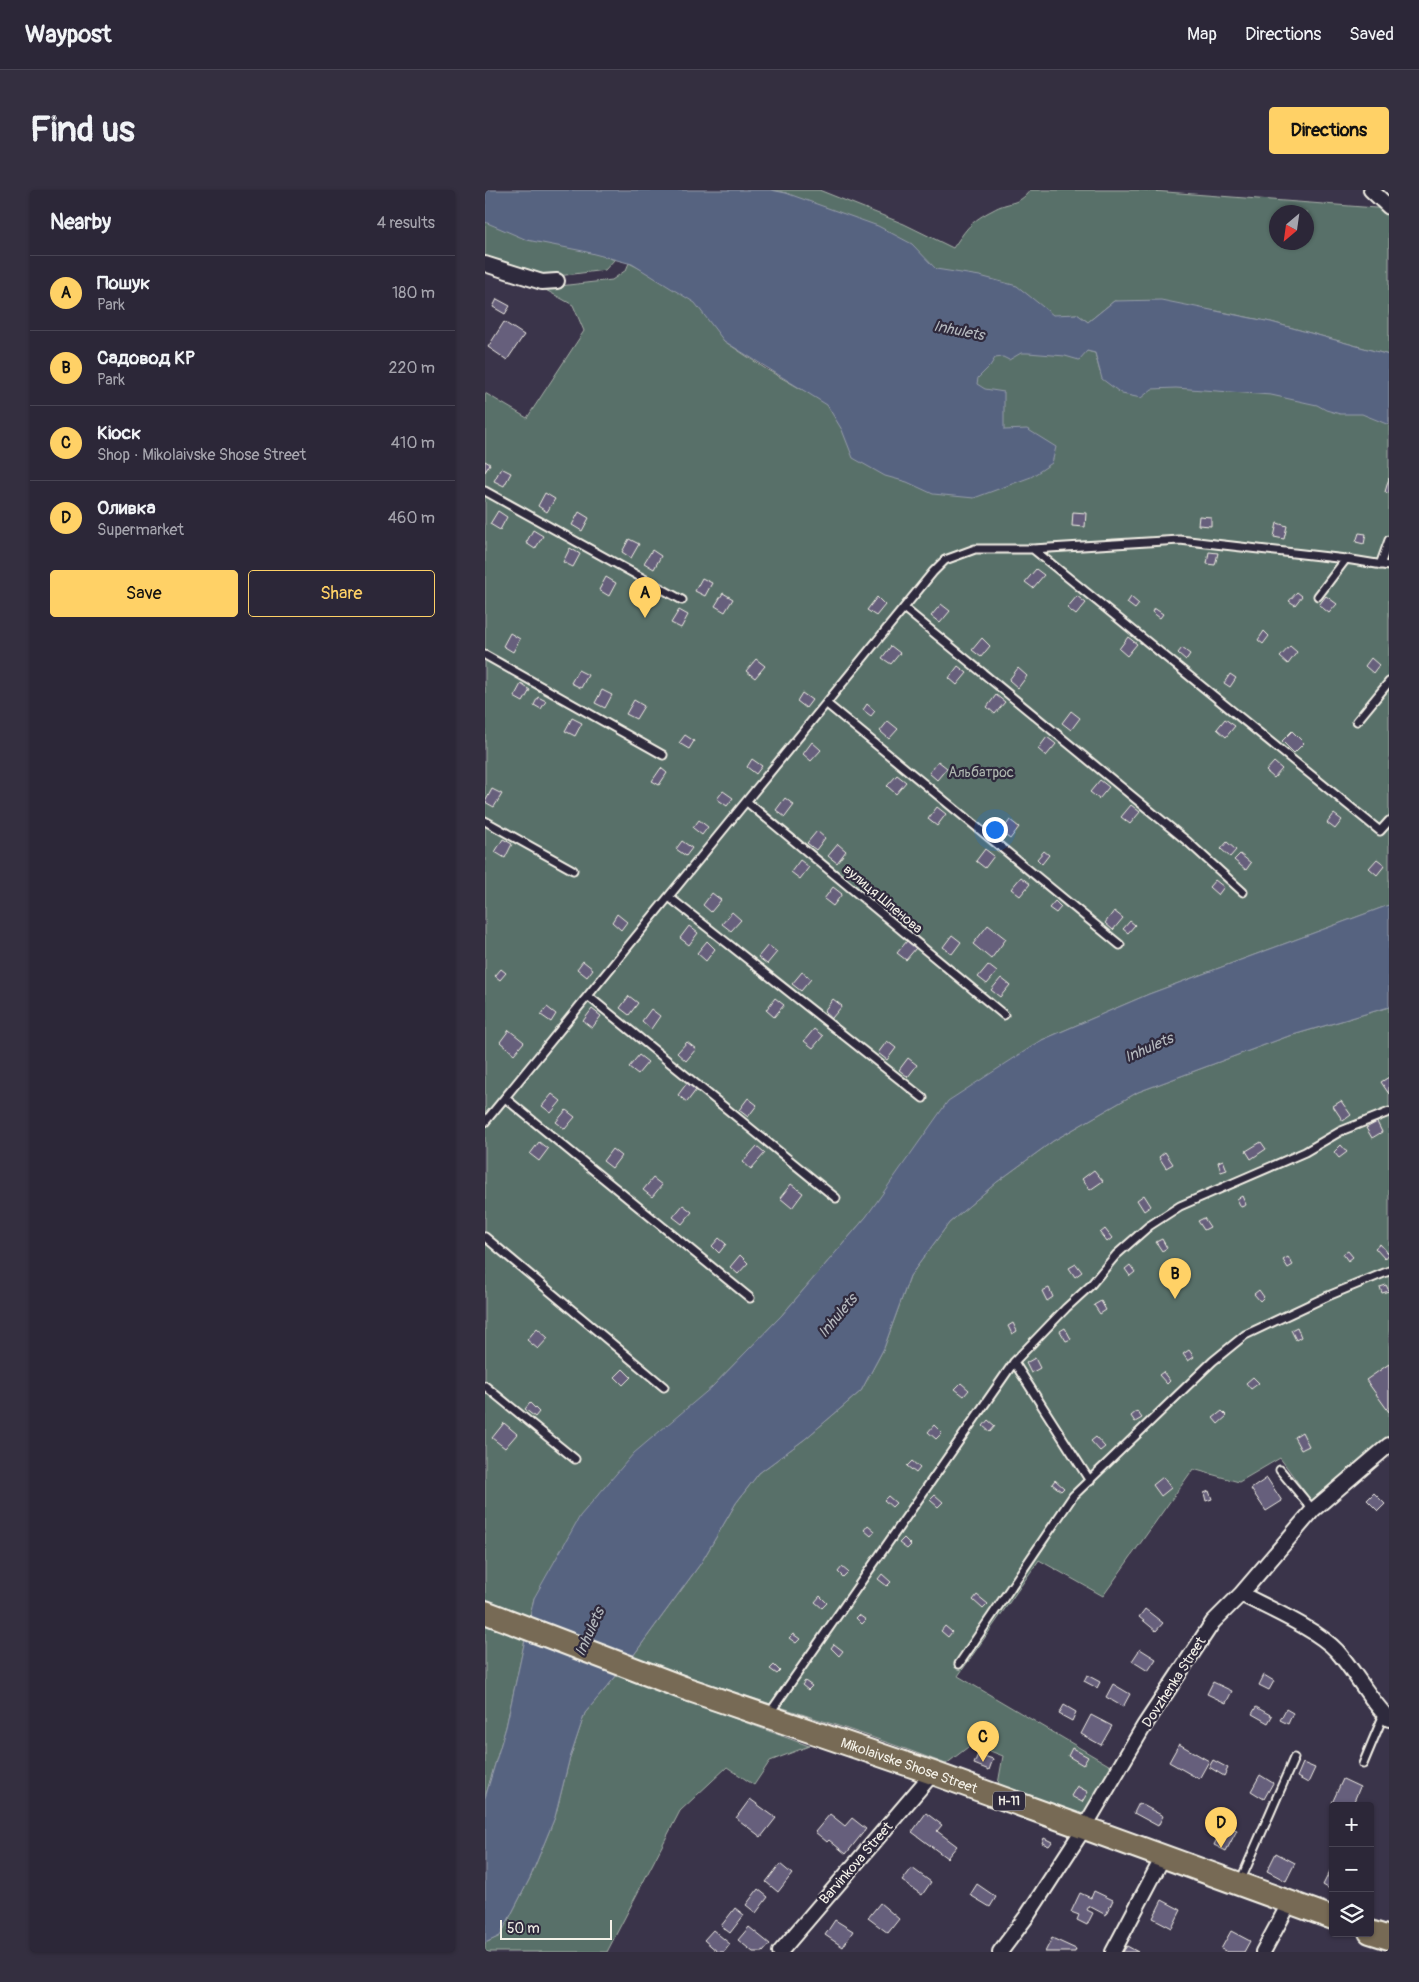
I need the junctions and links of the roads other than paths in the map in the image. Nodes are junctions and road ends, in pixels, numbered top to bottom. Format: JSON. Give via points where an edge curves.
{"nodes":[{"id":1,"x":1371,"y":190,"type":"edge"},
{"id":2,"x":1389,"y":207,"type":"edge"},
{"id":3,"x":485,"y":264,"type":"edge"},
{"id":4,"x":557,"y":281,"type":"dead end"},
{"id":5,"x":485,"y":491,"type":"edge"},
{"id":6,"x":1389,"y":540,"type":"edge"},
{"id":7,"x":1033,"y":549,"type":"junction"},
{"id":8,"x":1346,"y":559,"type":"junction"},
{"id":9,"x":1380,"y":565,"type":"junction"},
{"id":10,"x":1389,"y":566,"type":"edge"},
{"id":11,"x":1318,"y":596,"type":"dead end"},
{"id":12,"x":682,"y":600,"type":"dead end"},
{"id":13,"x":905,"y":609,"type":"junction"},
{"id":14,"x":485,"y":655,"type":"edge"},
{"id":15,"x":1389,"y":682,"type":"edge"},
{"id":16,"x":827,"y":704,"type":"junction"},
{"id":17,"x":1357,"y":721,"type":"dead end"},
{"id":18,"x":663,"y":755,"type":"dead end"},
{"id":19,"x":747,"y":802,"type":"junction"},
{"id":20,"x":485,"y":821,"type":"edge"},
{"id":21,"x":1389,"y":821,"type":"edge"},
{"id":22,"x":573,"y":870,"type":"dead end"},
{"id":23,"x":1243,"y":892,"type":"dead end"},
{"id":24,"x":669,"y":897,"type":"junction"},
{"id":25,"x":1120,"y":945,"type":"dead end"},
{"id":26,"x":588,"y":996,"type":"junction"},
{"id":27,"x":1004,"y":1015,"type":"dead end"},
{"id":28,"x":505,"y":1098,"type":"junction"},
{"id":29,"x":923,"y":1098,"type":"dead end"},
{"id":30,"x":1389,"y":1112,"type":"edge"},
{"id":31,"x":485,"y":1122,"type":"edge"},
{"id":32,"x":836,"y":1198,"type":"dead end"},
{"id":33,"x":485,"y":1237,"type":"edge"},
{"id":34,"x":1389,"y":1270,"type":"edge"},
{"id":35,"x":750,"y":1298,"type":"dead end"},
{"id":36,"x":1014,"y":1362,"type":"junction"},
{"id":37,"x":485,"y":1386,"type":"edge"},
{"id":38,"x":664,"y":1387,"type":"dead end"},
{"id":39,"x":1389,"y":1446,"type":"edge"},
{"id":40,"x":575,"y":1459,"type":"dead end"},
{"id":41,"x":1280,"y":1470,"type":"dead end"},
{"id":42,"x":1090,"y":1480,"type":"junction"},
{"id":43,"x":1313,"y":1510,"type":"junction"},
{"id":44,"x":1241,"y":1594,"type":"junction"},
{"id":45,"x":485,"y":1612,"type":"edge"},
{"id":46,"x":959,"y":1664,"type":"dead end"},
{"id":47,"x":767,"y":1716,"type":"junction"},
{"id":48,"x":1387,"y":1717,"type":"edge"},
{"id":49,"x":1294,"y":1758,"type":"dead end"},
{"id":50,"x":1363,"y":1764,"type":"dead end"},
{"id":51,"x":933,"y":1773,"type":"junction"},
{"id":52,"x":1084,"y":1828,"type":"junction"},
{"id":53,"x":1163,"y":1856,"type":"junction"},
{"id":54,"x":1239,"y":1884,"type":"junction"},
{"id":55,"x":1290,"y":1902,"type":"junction"},
{"id":56,"x":1329,"y":1917,"type":"edge"},
{"id":57,"x":1374,"y":1933,"type":"edge"},
{"id":58,"x":1389,"y":1938,"type":"edge"},
{"id":59,"x":780,"y":1952,"type":"edge"},
{"id":60,"x":1000,"y":1952,"type":"edge"},
{"id":61,"x":1113,"y":1952,"type":"edge"},
{"id":62,"x":1263,"y":1952,"type":"edge"}],
"edges":[{"from":1,"to":2,"type":"street"},
{"from":3,"to":4,"type":"street","via":[[542,282]]},
{"from":5,"to":12,"type":"lane"},
{"from":6,"to":9,"type":"lane"},
{"from":7,"to":8,"type":"lane","via":[[1180,540]]},
{"from":7,"to":13,"type":"lane","via":[[975,549],[957,554],[933,572]]},
{"from":7,"to":21,"type":"lane","via":[[1380,832]]},
{"from":8,"to":9,"type":"lane"},
{"from":8,"to":11,"type":"lane"},
{"from":9,"to":10,"type":"lane"},
{"from":13,"to":16,"type":"lane"},
{"from":13,"to":23,"type":"lane","via":[[1188,842]]},
{"from":14,"to":18,"type":"lane"},
{"from":15,"to":17,"type":"lane"},
{"from":16,"to":19,"type":"lane"},
{"from":16,"to":25,"type":"lane"},
{"from":19,"to":24,"type":"lane"},
{"from":19,"to":27,"type":"lane","name":"вулиця Шпенова"},
{"from":20,"to":22,"type":"lane"},
{"from":24,"to":26,"type":"lane"},
{"from":24,"to":29,"type":"lane"},
{"from":26,"to":28,"type":"lane"},
{"from":26,"to":32,"type":"lane"},
{"from":28,"to":31,"type":"lane"},
{"from":28,"to":35,"type":"lane"},
{"from":30,"to":36,"type":"lane","via":[[1180,1206],[1149,1226],[1116,1255],[1090,1286]]},
{"from":33,"to":38,"type":"lane"},
{"from":34,"to":42,"type":"lane","via":[[1245,1335],[1213,1361]]},
{"from":36,"to":42,"type":"lane"},
{"from":36,"to":47,"type":"lane"},
{"from":37,"to":40,"type":"lane"},
{"from":39,"to":43,"type":"street","name":"Dovzhenka Street"},
{"from":41,"to":43,"type":"lane"},
{"from":42,"to":46,"type":"lane","via":[[1073,1496]]},
{"from":43,"to":44,"type":"street","name":"Dovzhenka Street"},
{"from":44,"to":48,"type":"street","via":[[1295,1622],[1336,1650]]},
{"from":44,"to":52,"type":"street","name":"Dovzhenka Street","via":[[1213,1622],[1191,1654]]},
{"from":45,"to":47,"type":"main road","name":"Mikolaivske Shose Street","number":"Н-11"},
{"from":47,"to":51,"type":"main road","name":"Mikolaivske Shose Street","number":"Н-11"},
{"from":48,"to":50,"type":"lane"},
{"from":49,"to":54,"type":"lane"},
{"from":51,"to":52,"type":"main road","name":"Mikolaivske Shose Street","number":"Н-11"},
{"from":51,"to":59,"type":"street","name":"Barvinkova Street"},
{"from":52,"to":53,"type":"main road","name":"Mikolaivske Shose Street","number":"Н-11"},
{"from":52,"to":60,"type":"street","name":"Dovzhenka Street"},
{"from":53,"to":54,"type":"main road","name":"Mikolaivske Shose Street","number":"Н-11"},
{"from":53,"to":61,"type":"street"},
{"from":54,"to":55,"type":"main road","name":"Mikolaivske Shose Street","number":"Н-11"},
{"from":55,"to":56,"type":"main road","name":"Mikolaivske Shose Street","number":"Н-11"},
{"from":55,"to":62,"type":"street"},
{"from":57,"to":58,"type":"main road"}]}
